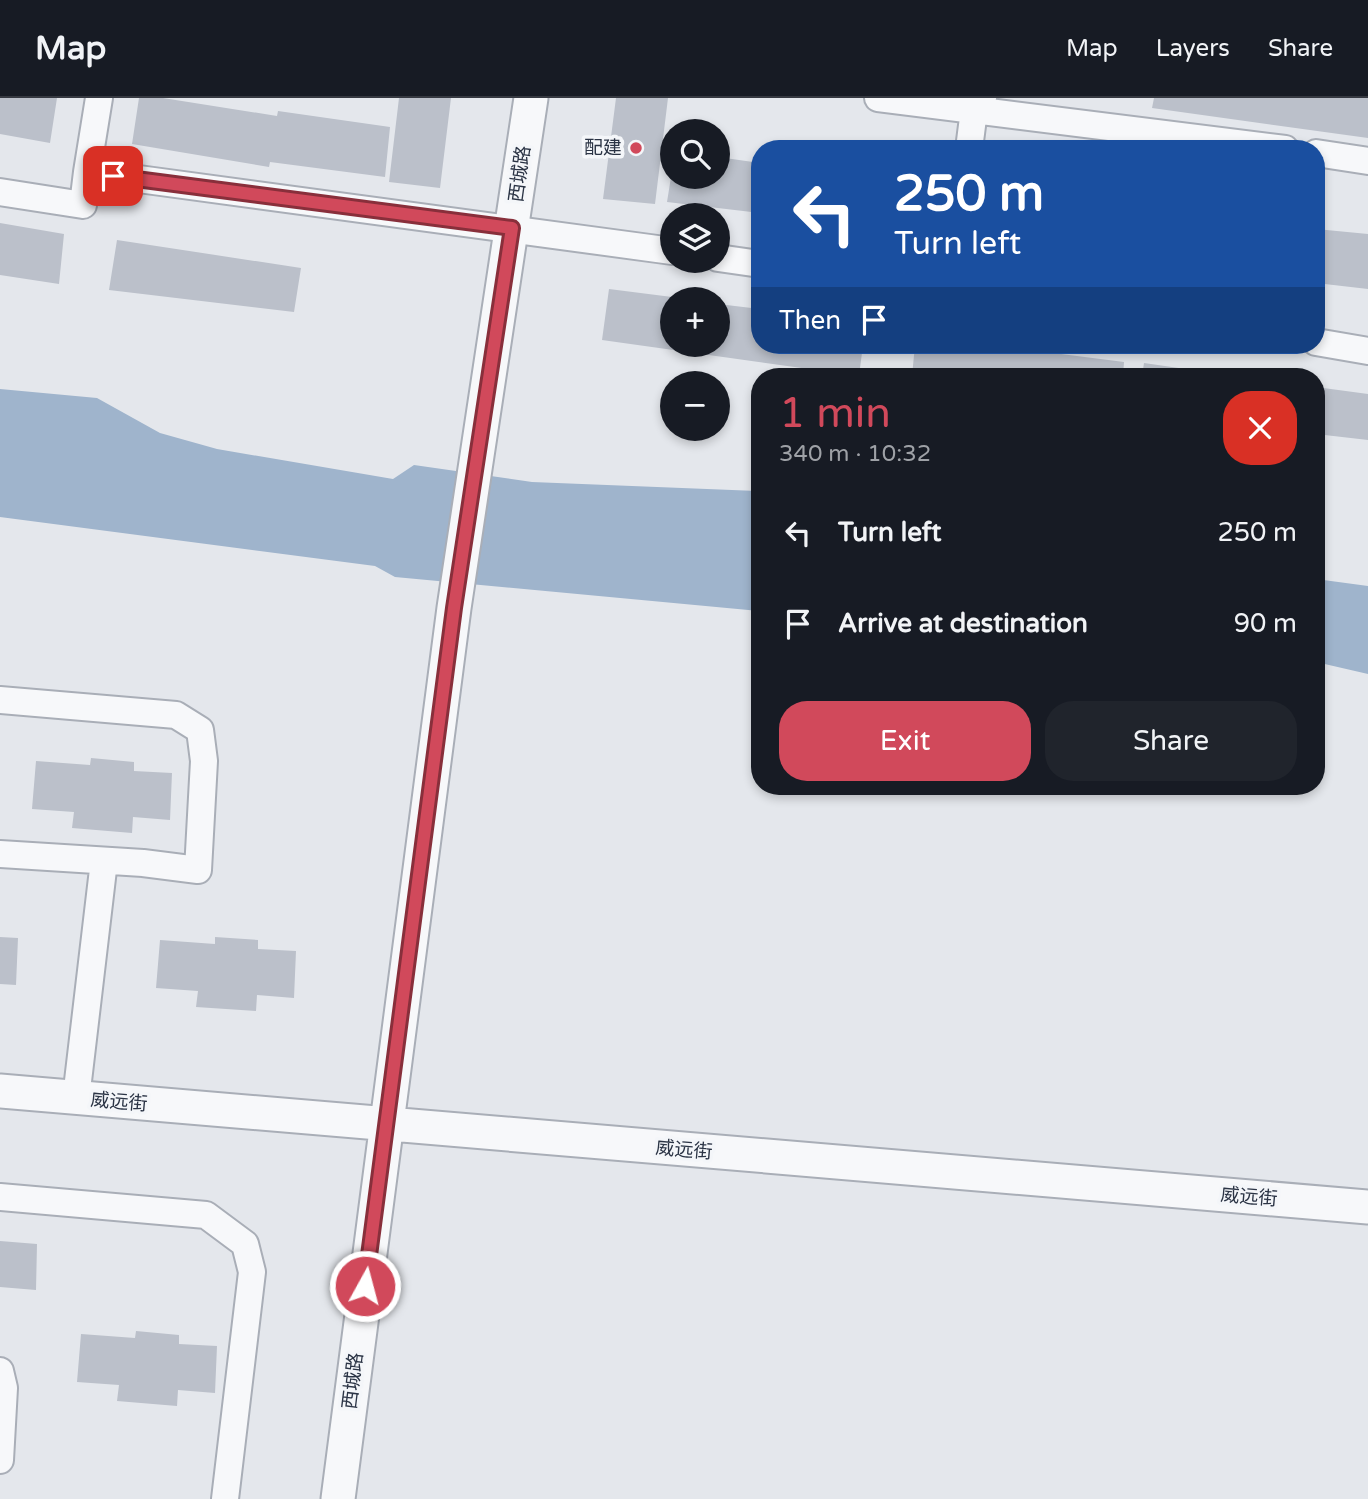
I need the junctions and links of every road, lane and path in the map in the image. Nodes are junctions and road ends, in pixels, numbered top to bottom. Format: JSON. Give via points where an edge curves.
{"nodes":[{"id":1,"x":99,"y":98,"type":"edge"},
{"id":2,"x":531,"y":98,"type":"edge"},
{"id":3,"x":878,"y":98,"type":"edge"},
{"id":4,"x":978,"y":104,"type":"edge"},
{"id":5,"x":971,"y":140,"type":"edge"},
{"id":6,"x":1209,"y":140,"type":"edge"},
{"id":7,"x":1325,"y":154,"type":"edge"},
{"id":8,"x":1368,"y":161,"type":"edge"},
{"id":9,"x":87,"y":173,"type":"junction"},
{"id":10,"x":0,"y":192,"type":"edge"},
{"id":11,"x":512,"y":228,"type":"junction"},
{"id":12,"x":660,"y":249,"type":"edge"},
{"id":13,"x":730,"y":260,"type":"edge"},
{"id":14,"x":751,"y":263,"type":"edge"},
{"id":15,"x":1325,"y":344,"type":"edge"},
{"id":16,"x":1368,"y":351,"type":"edge"},
{"id":17,"x":0,"y":700,"type":"edge"},
{"id":18,"x":0,"y":854,"type":"edge"},
{"id":19,"x":104,"y":860,"type":"junction"},
{"id":20,"x":0,"y":1091,"type":"edge"},
{"id":21,"x":76,"y":1098,"type":"junction"},
{"id":22,"x":386,"y":1125,"type":"junction"},
{"id":23,"x":0,"y":1197,"type":"edge"},
{"id":24,"x":1368,"y":1206,"type":"edge"},
{"id":25,"x":0,"y":1371,"type":"edge"},
{"id":26,"x":0,"y":1460,"type":"edge"},
{"id":27,"x":225,"y":1499,"type":"edge"},
{"id":28,"x":338,"y":1499,"type":"edge"}],
"edges":[{"from":1,"to":9,"type":"street"},
{"from":2,"to":11,"type":"street","name":"西城路"},
{"from":3,"to":4,"type":"street"},
{"from":4,"to":5,"type":"street"},
{"from":4,"to":6,"type":"street"},
{"from":7,"to":8,"type":"street"},
{"from":9,"to":10,"type":"street","via":[[83,205]]},
{"from":9,"to":11,"type":"street"},
{"from":11,"to":12,"type":"street"},
{"from":11,"to":22,"type":"street","name":"西城路","via":[[454,608]]},
{"from":13,"to":14,"type":"street"},
{"from":15,"to":16,"type":"street"},
{"from":17,"to":19,"type":"street","via":[[176,715],[200,730],[204,761],[198,870]]},
{"from":18,"to":19,"type":"street"},
{"from":19,"to":21,"type":"street"},
{"from":20,"to":21,"type":"street","name":"威远街"},
{"from":21,"to":22,"type":"street","name":"威远街"},
{"from":22,"to":24,"type":"street","name":"威远街"},
{"from":22,"to":28,"type":"street","name":"西城路"},
{"from":23,"to":27,"type":"street","via":[[206,1215],[245,1244],[252,1272]]},
{"from":25,"to":26,"type":"street","via":[[4,1388]]}]}
